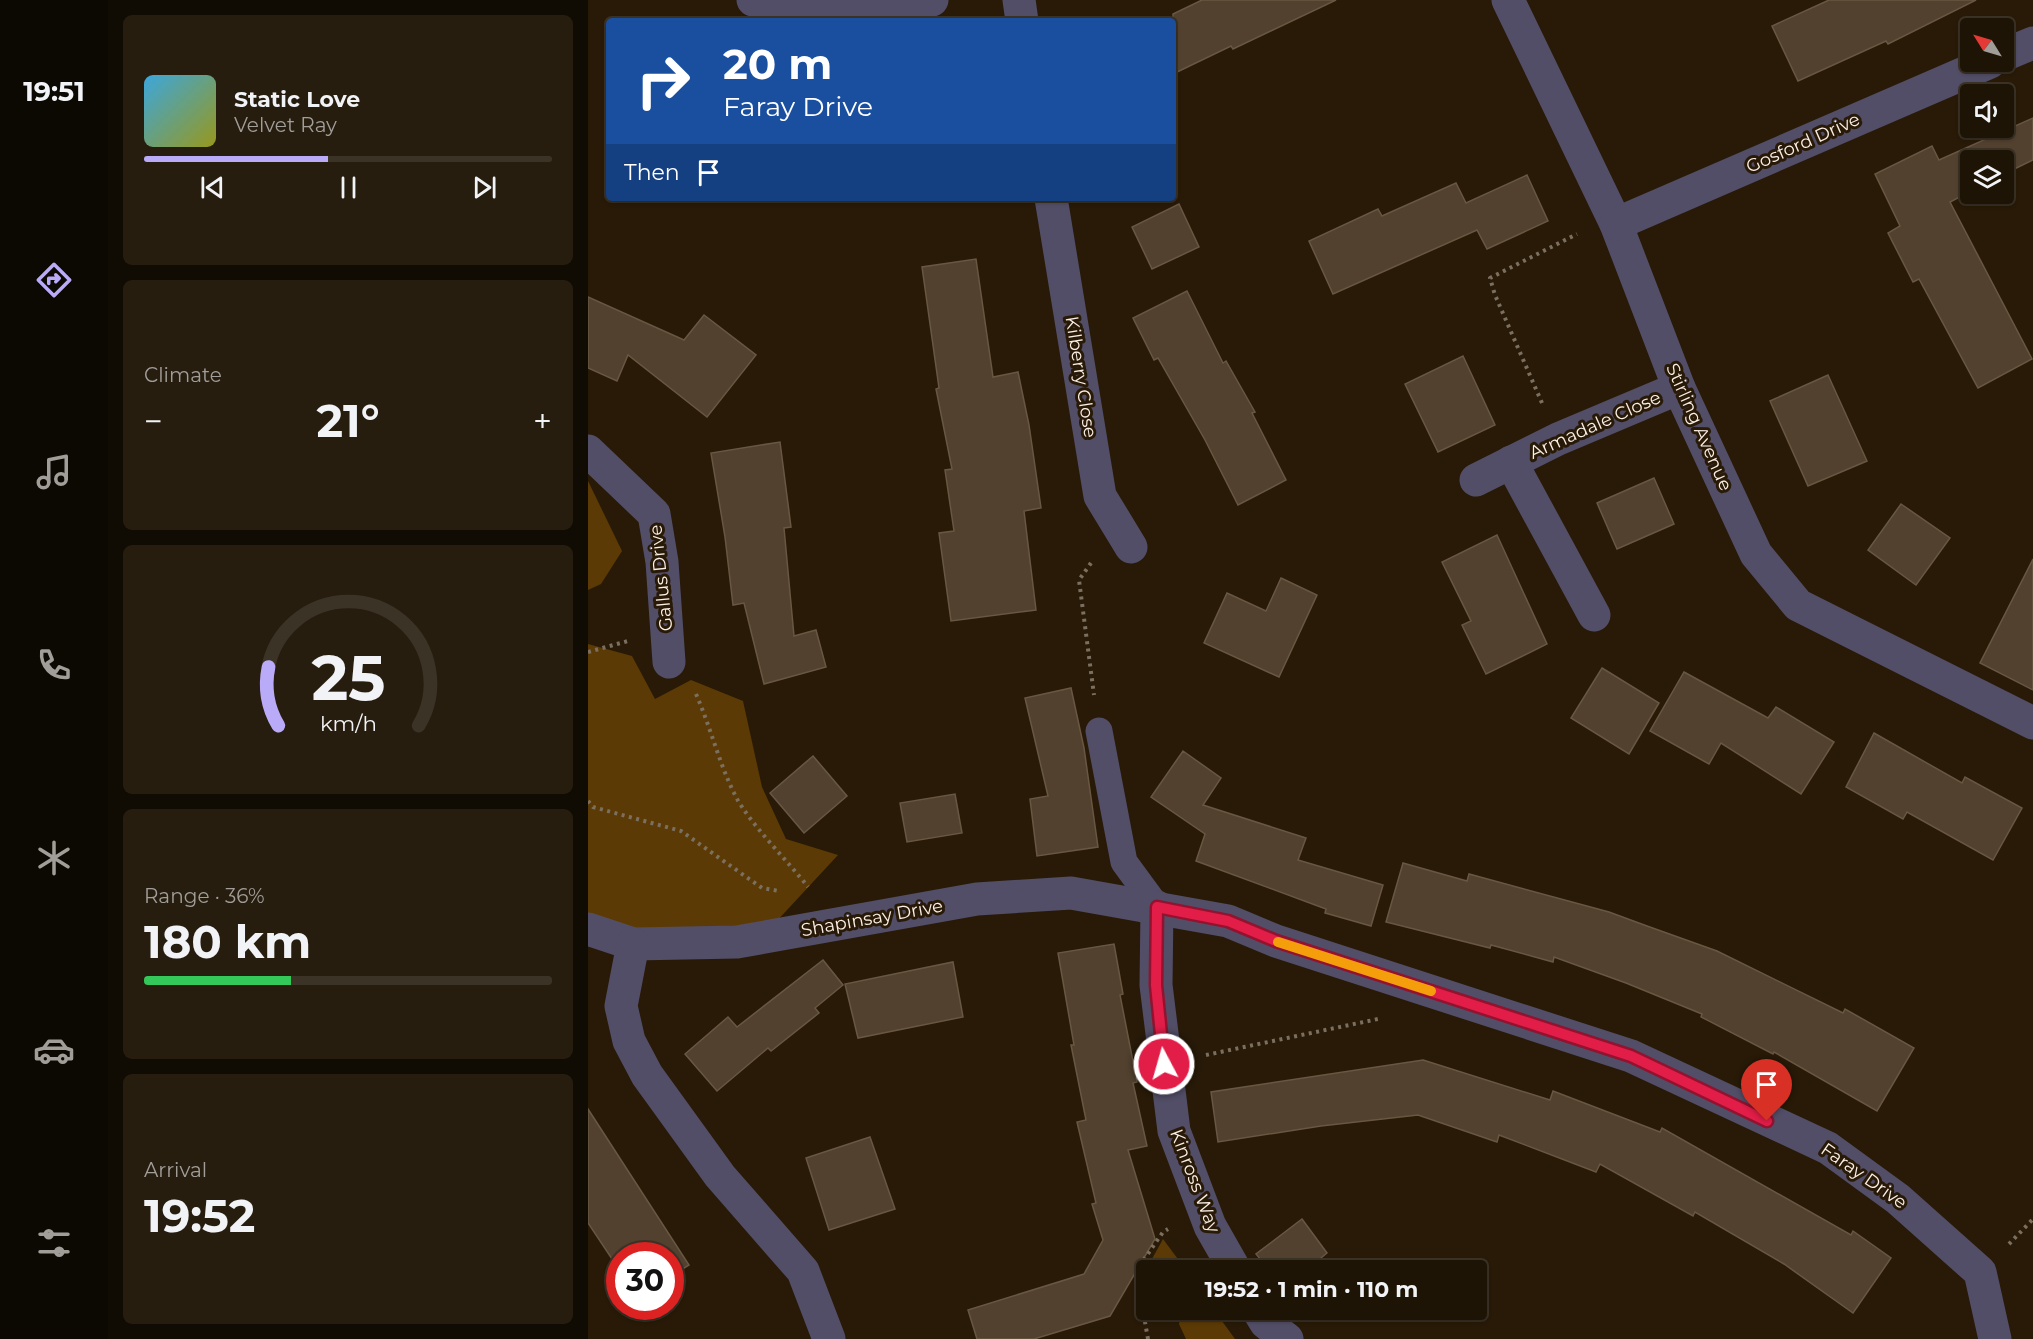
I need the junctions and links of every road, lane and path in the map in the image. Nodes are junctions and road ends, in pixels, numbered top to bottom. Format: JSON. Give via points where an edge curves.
{"nodes":[{"id":1,"x":753,"y":0,"type":"edge"},
{"id":2,"x":932,"y":0,"type":"edge"},
{"id":3,"x":1019,"y":0,"type":"edge"},
{"id":4,"x":1508,"y":0,"type":"edge"},
{"id":5,"x":817,"y":4,"type":"edge"},
{"id":6,"x":1022,"y":18,"type":"edge"},
{"id":7,"x":2033,"y":43,"type":"edge"},
{"id":8,"x":2014,"y":52,"type":"edge"},
{"id":9,"x":1966,"y":72,"type":"edge"},
{"id":10,"x":1051,"y":201,"type":"edge"},
{"id":11,"x":1614,"y":220,"type":"junction"},
{"id":12,"x":1679,"y":388,"type":"junction"},
{"id":13,"x":1558,"y":439,"type":"junction"},
{"id":14,"x":588,"y":451,"type":"edge"},
{"id":15,"x":1511,"y":462,"type":"junction"},
{"id":16,"x":1476,"y":480,"type":"dead end"},
{"id":17,"x":1124,"y":536,"type":"joint"},
{"id":18,"x":1594,"y":615,"type":"dead end"},
{"id":19,"x":669,"y":662,"type":"joint"},
{"id":20,"x":2033,"y":723,"type":"edge"},
{"id":21,"x":1098,"y":731,"type":"joint"},
{"id":22,"x":588,"y":801,"type":"edge"},
{"id":23,"x":783,"y":892,"type":"dead end"},
{"id":24,"x":1157,"y":907,"type":"junction"},
{"id":25,"x":836,"y":924,"type":"junction"},
{"id":26,"x":588,"y":929,"type":"edge"},
{"id":27,"x":633,"y":944,"type":"junction"},
{"id":28,"x":1389,"y":1017,"type":"dead end"},
{"id":29,"x":1164,"y":1064,"type":"junction"},
{"id":30,"x":1205,"y":1213,"type":"junction"},
{"id":31,"x":1230,"y":1260,"type":"edge"},
{"id":32,"x":1264,"y":1320,"type":"edge"},
{"id":33,"x":828,"y":1339,"type":"edge"},
{"id":34,"x":1148,"y":1339,"type":"edge"},
{"id":35,"x":1287,"y":1339,"type":"edge"},
{"id":36,"x":1995,"y":1339,"type":"edge"}],
"edges":[{"from":1,"to":5,"type":"street"},
{"from":2,"to":5,"type":"street","via":[[913,5]]},
{"from":3,"to":6,"type":"street"},
{"from":4,"to":11,"type":"street","name":"Stirling Avenue"},
{"from":7,"to":8,"type":"street"},
{"from":9,"to":11,"type":"street","name":"Gosford Drive"},
{"from":10,"to":17,"type":"street","name":"Kilberry Close","via":[[1100,496]]},
{"from":11,"to":12,"type":"street","name":"Stirling Avenue"},
{"from":11,"to":13,"type":"path","via":[[1490,278]]},
{"from":12,"to":13,"type":"street","name":"Armadale Close"},
{"from":12,"to":20,"type":"street","name":"Stirling Avenue","via":[[1756,554],[1798,605]]},
{"from":13,"to":15,"type":"street","name":"Armadale Close"},
{"from":14,"to":19,"type":"street","name":"Gallus Drive","via":[[654,514],[662,562]]},
{"from":15,"to":16,"type":"street","name":"Armadale Close"},
{"from":15,"to":18,"type":"street","name":"Armadale Close"},
{"from":17,"to":21,"type":"path","via":[[1079,580]]},
{"from":19,"to":25,"type":"path","via":[[679,681],[696,694],[737,799]]},
{"from":21,"to":24,"type":"lane","via":[[1124,862]]},
{"from":22,"to":23,"type":"path","via":[[593,807],[681,831],[762,888]]},
{"from":24,"to":25,"type":"street","name":"Shapinsay Drive","via":[[1071,892],[977,899]]},
{"from":24,"to":29,"type":"street","name":"Kinross Way","via":[[1156,985]]},
{"from":24,"to":36,"type":"street","name":"Faray Drive","via":[[1228,921],[1276,941],[1631,1056],[1828,1148],[1899,1199],[1980,1272]]},
{"from":25,"to":27,"type":"street","name":"Shapinsay Drive","via":[[736,942]]},
{"from":26,"to":27,"type":"street","name":"Shapinsay Drive"},
{"from":27,"to":33,"type":"street","via":[[621,1006],[629,1041],[647,1075],[720,1176],[802,1271]]},
{"from":28,"to":29,"type":"path"},
{"from":29,"to":30,"type":"street","name":"Kinross Way","via":[[1174,1131]]},
{"from":30,"to":31,"type":"street","name":"Kinross Way"},
{"from":30,"to":34,"type":"path","via":[[1163,1232],[1137,1271]]},
{"from":32,"to":35,"type":"street"}]}
